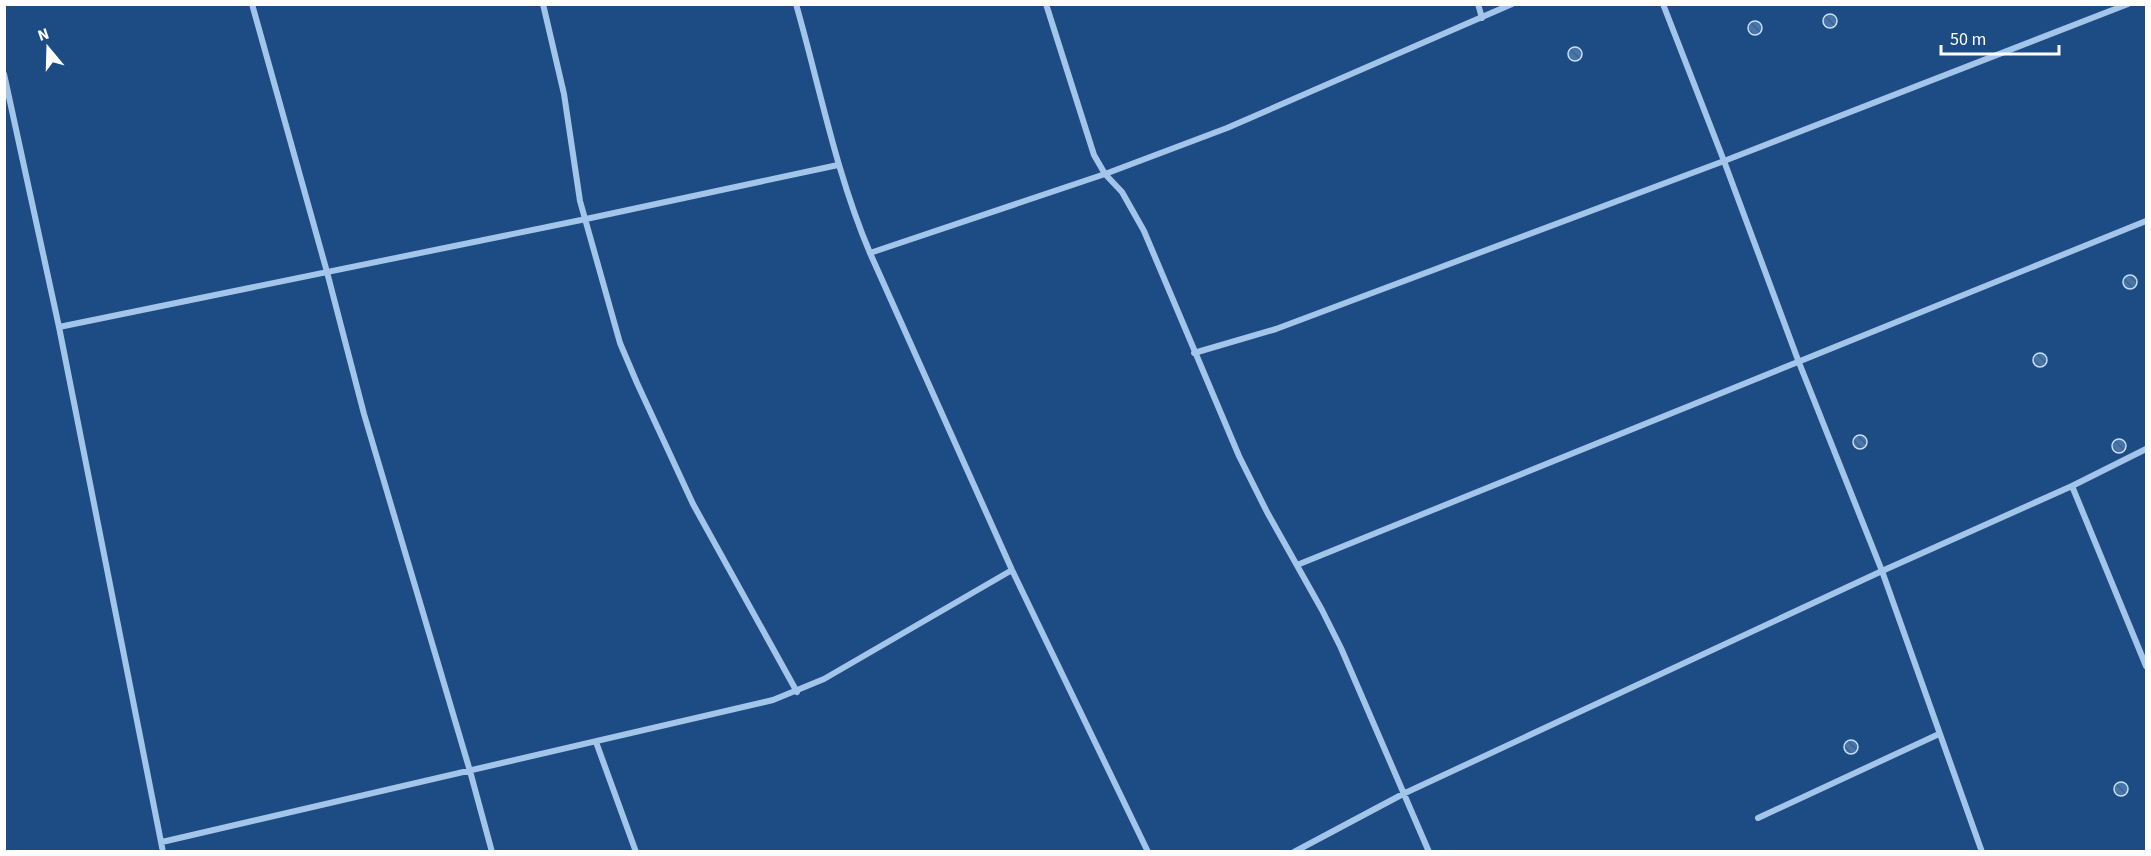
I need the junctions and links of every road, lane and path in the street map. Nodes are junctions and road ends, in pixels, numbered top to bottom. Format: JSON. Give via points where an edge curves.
{"nodes":[{"id":1,"x":252,"y":4,"type":"edge"},
{"id":2,"x":543,"y":4,"type":"edge"},
{"id":3,"x":796,"y":4,"type":"edge"},
{"id":4,"x":1046,"y":4,"type":"edge"},
{"id":5,"x":1478,"y":4,"type":"edge"},
{"id":6,"x":1512,"y":4,"type":"edge"},
{"id":7,"x":1663,"y":4,"type":"edge"},
{"id":8,"x":2128,"y":4,"type":"edge"},
{"id":9,"x":1482,"y":18,"type":"junction"},
{"id":10,"x":4,"y":74,"type":"edge"},
{"id":11,"x":1724,"y":161,"type":"junction"},
{"id":12,"x":838,"y":165,"type":"junction"},
{"id":13,"x":1105,"y":174,"type":"junction"},
{"id":14,"x":586,"y":219,"type":"junction"},
{"id":15,"x":2146,"y":220,"type":"edge"},
{"id":16,"x":870,"y":253,"type":"junction"},
{"id":17,"x":327,"y":272,"type":"junction"},
{"id":18,"x":59,"y":327,"type":"junction"},
{"id":19,"x":1194,"y":353,"type":"junction"},
{"id":20,"x":1798,"y":360,"type":"junction"},
{"id":21,"x":2146,"y":449,"type":"edge"},
{"id":22,"x":2072,"y":486,"type":"junction"},
{"id":23,"x":1297,"y":565,"type":"junction"},
{"id":24,"x":1012,"y":570,"type":"junction"},
{"id":25,"x":1882,"y":571,"type":"junction"},
{"id":26,"x":2146,"y":666,"type":"edge"},
{"id":27,"x":797,"y":692,"type":"junction"},
{"id":28,"x":1939,"y":734,"type":"junction"},
{"id":29,"x":596,"y":742,"type":"junction"},
{"id":30,"x":470,"y":771,"type":"junction"},
{"id":31,"x":1403,"y":794,"type":"junction"},
{"id":32,"x":1758,"y":818,"type":"dead end"},
{"id":33,"x":162,"y":843,"type":"junction"},
{"id":34,"x":163,"y":852,"type":"edge"},
{"id":35,"x":492,"y":852,"type":"edge"},
{"id":36,"x":636,"y":852,"type":"edge"},
{"id":37,"x":1149,"y":852,"type":"edge"},
{"id":38,"x":1294,"y":852,"type":"edge"},
{"id":39,"x":1429,"y":852,"type":"edge"},
{"id":40,"x":1982,"y":852,"type":"edge"}],
"edges":[{"from":1,"to":17,"type":"street"},
{"from":2,"to":14,"type":"street"},
{"from":3,"to":12,"type":"street"},
{"from":4,"to":13,"type":"street","via":[[1094,155]]},
{"from":5,"to":9,"type":"street"},
{"from":6,"to":9,"type":"street"},
{"from":7,"to":11,"type":"street"},
{"from":8,"to":11,"type":"street"},
{"from":9,"to":13,"type":"street","via":[[1227,128]]},
{"from":10,"to":18,"type":"street"},
{"from":11,"to":19,"type":"street","via":[[1276,329]]},
{"from":11,"to":20,"type":"street"},
{"from":12,"to":14,"type":"street"},
{"from":12,"to":16,"type":"street"},
{"from":13,"to":16,"type":"street"},
{"from":13,"to":19,"type":"street","via":[[1122,192],[1158,259]]},
{"from":14,"to":17,"type":"street"},
{"from":14,"to":27,"type":"street","via":[[620,343],[637,383],[693,504]]},
{"from":15,"to":20,"type":"street"},
{"from":16,"to":24,"type":"street"},
{"from":17,"to":18,"type":"street"},
{"from":17,"to":30,"type":"street","via":[[364,414]]},
{"from":18,"to":33,"type":"street"},
{"from":19,"to":23,"type":"street","via":[[1239,456]]},
{"from":20,"to":23,"type":"street"},
{"from":20,"to":25,"type":"street"},
{"from":21,"to":22,"type":"street"},
{"from":22,"to":25,"type":"street"},
{"from":22,"to":26,"type":"street"},
{"from":23,"to":31,"type":"street","via":[[1341,648]]},
{"from":24,"to":27,"type":"street"},
{"from":24,"to":37,"type":"street"},
{"from":25,"to":28,"type":"street"},
{"from":25,"to":31,"type":"street"},
{"from":27,"to":29,"type":"street","via":[[742,709]]},
{"from":28,"to":32,"type":"street"},
{"from":28,"to":40,"type":"street"},
{"from":29,"to":30,"type":"street"},
{"from":29,"to":36,"type":"street"},
{"from":30,"to":33,"type":"street"},
{"from":30,"to":35,"type":"street"},
{"from":31,"to":38,"type":"street"},
{"from":31,"to":39,"type":"street"},
{"from":33,"to":34,"type":"street"}]}
